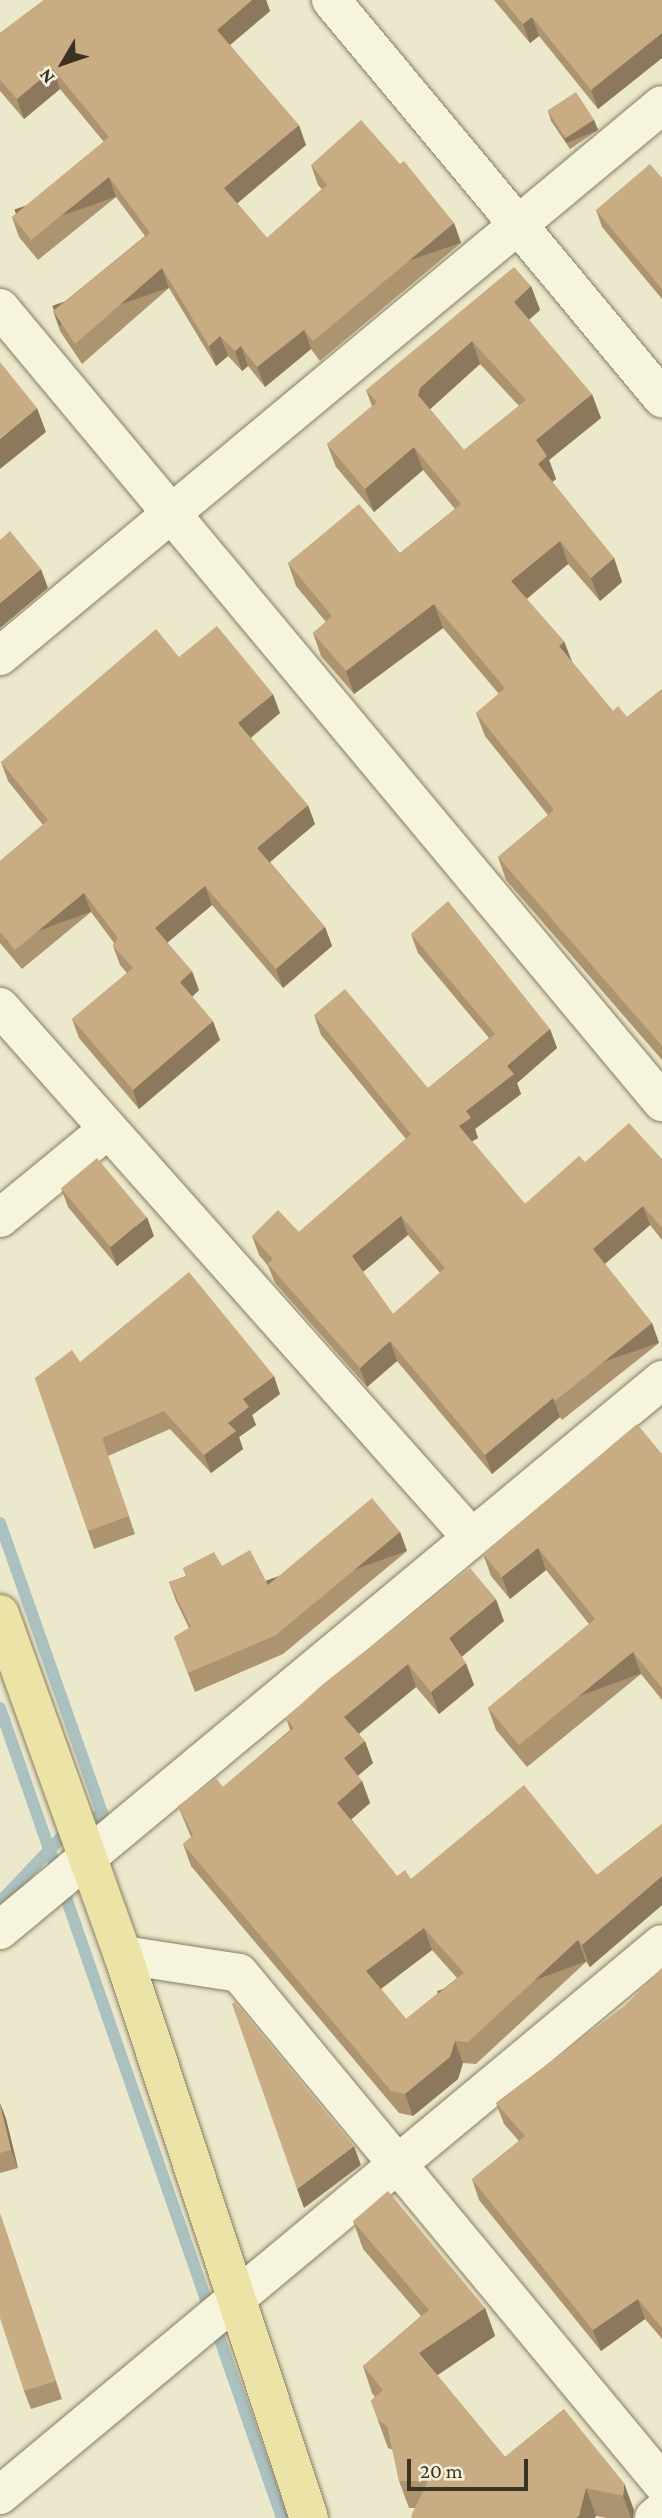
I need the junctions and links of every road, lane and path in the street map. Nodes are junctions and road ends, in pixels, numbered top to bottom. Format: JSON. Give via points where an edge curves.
{"nodes":[{"id":1,"x":331,"y":0,"type":"edge"},
{"id":2,"x":662,"y":105,"type":"edge"},
{"id":3,"x":518,"y":225,"type":"junction"},
{"id":4,"x":0,"y":308,"type":"edge"},
{"id":5,"x":662,"y":398,"type":"edge"},
{"id":6,"x":170,"y":514,"type":"junction"},
{"id":7,"x":0,"y":656,"type":"edge"},
{"id":8,"x":0,"y":1007,"type":"edge"},
{"id":9,"x":662,"y":1102,"type":"edge"},
{"id":10,"x":106,"y":1131,"type":"junction"},
{"id":11,"x":0,"y":1218,"type":"edge"},
{"id":12,"x":660,"y":1386,"type":"edge"},
{"id":13,"x":472,"y":1538,"type":"junction"},
{"id":14,"x":0,"y":1614,"type":"edge"},
{"id":15,"x":86,"y":1858,"type":"junction"},
{"id":16,"x":0,"y":1930,"type":"edge"},
{"id":17,"x":662,"y":1944,"type":"edge"},
{"id":18,"x":123,"y":1955,"type":"junction"},
{"id":19,"x":398,"y":2164,"type":"junction"},
{"id":20,"x":236,"y":2297,"type":"junction"},
{"id":21,"x":662,"y":2483,"type":"edge"},
{"id":22,"x":0,"y":2495,"type":"edge"},
{"id":23,"x":662,"y":2511,"type":"edge"},
{"id":24,"x":309,"y":2518,"type":"edge"},
{"id":25,"x":654,"y":2518,"type":"edge"}],
"edges":[{"from":1,"to":3,"type":"street"},
{"from":2,"to":3,"type":"street"},
{"from":3,"to":5,"type":"street"},
{"from":3,"to":6,"type":"street"},
{"from":4,"to":6,"type":"street"},
{"from":6,"to":7,"type":"street"},
{"from":6,"to":9,"type":"street"},
{"from":8,"to":10,"type":"street"},
{"from":10,"to":11,"type":"street"},
{"from":10,"to":13,"type":"street"},
{"from":12,"to":13,"type":"street"},
{"from":13,"to":15,"type":"street"},
{"from":14,"to":15,"type":"main road"},
{"from":15,"to":16,"type":"street"},
{"from":15,"to":18,"type":"main road"},
{"from":17,"to":19,"type":"street"},
{"from":18,"to":19,"type":"street","via":[[239,1973]]},
{"from":18,"to":20,"type":"main road"},
{"from":19,"to":20,"type":"street"},
{"from":19,"to":21,"type":"street"},
{"from":20,"to":22,"type":"street"},
{"from":20,"to":24,"type":"main road"},
{"from":23,"to":25,"type":"street"}]}
